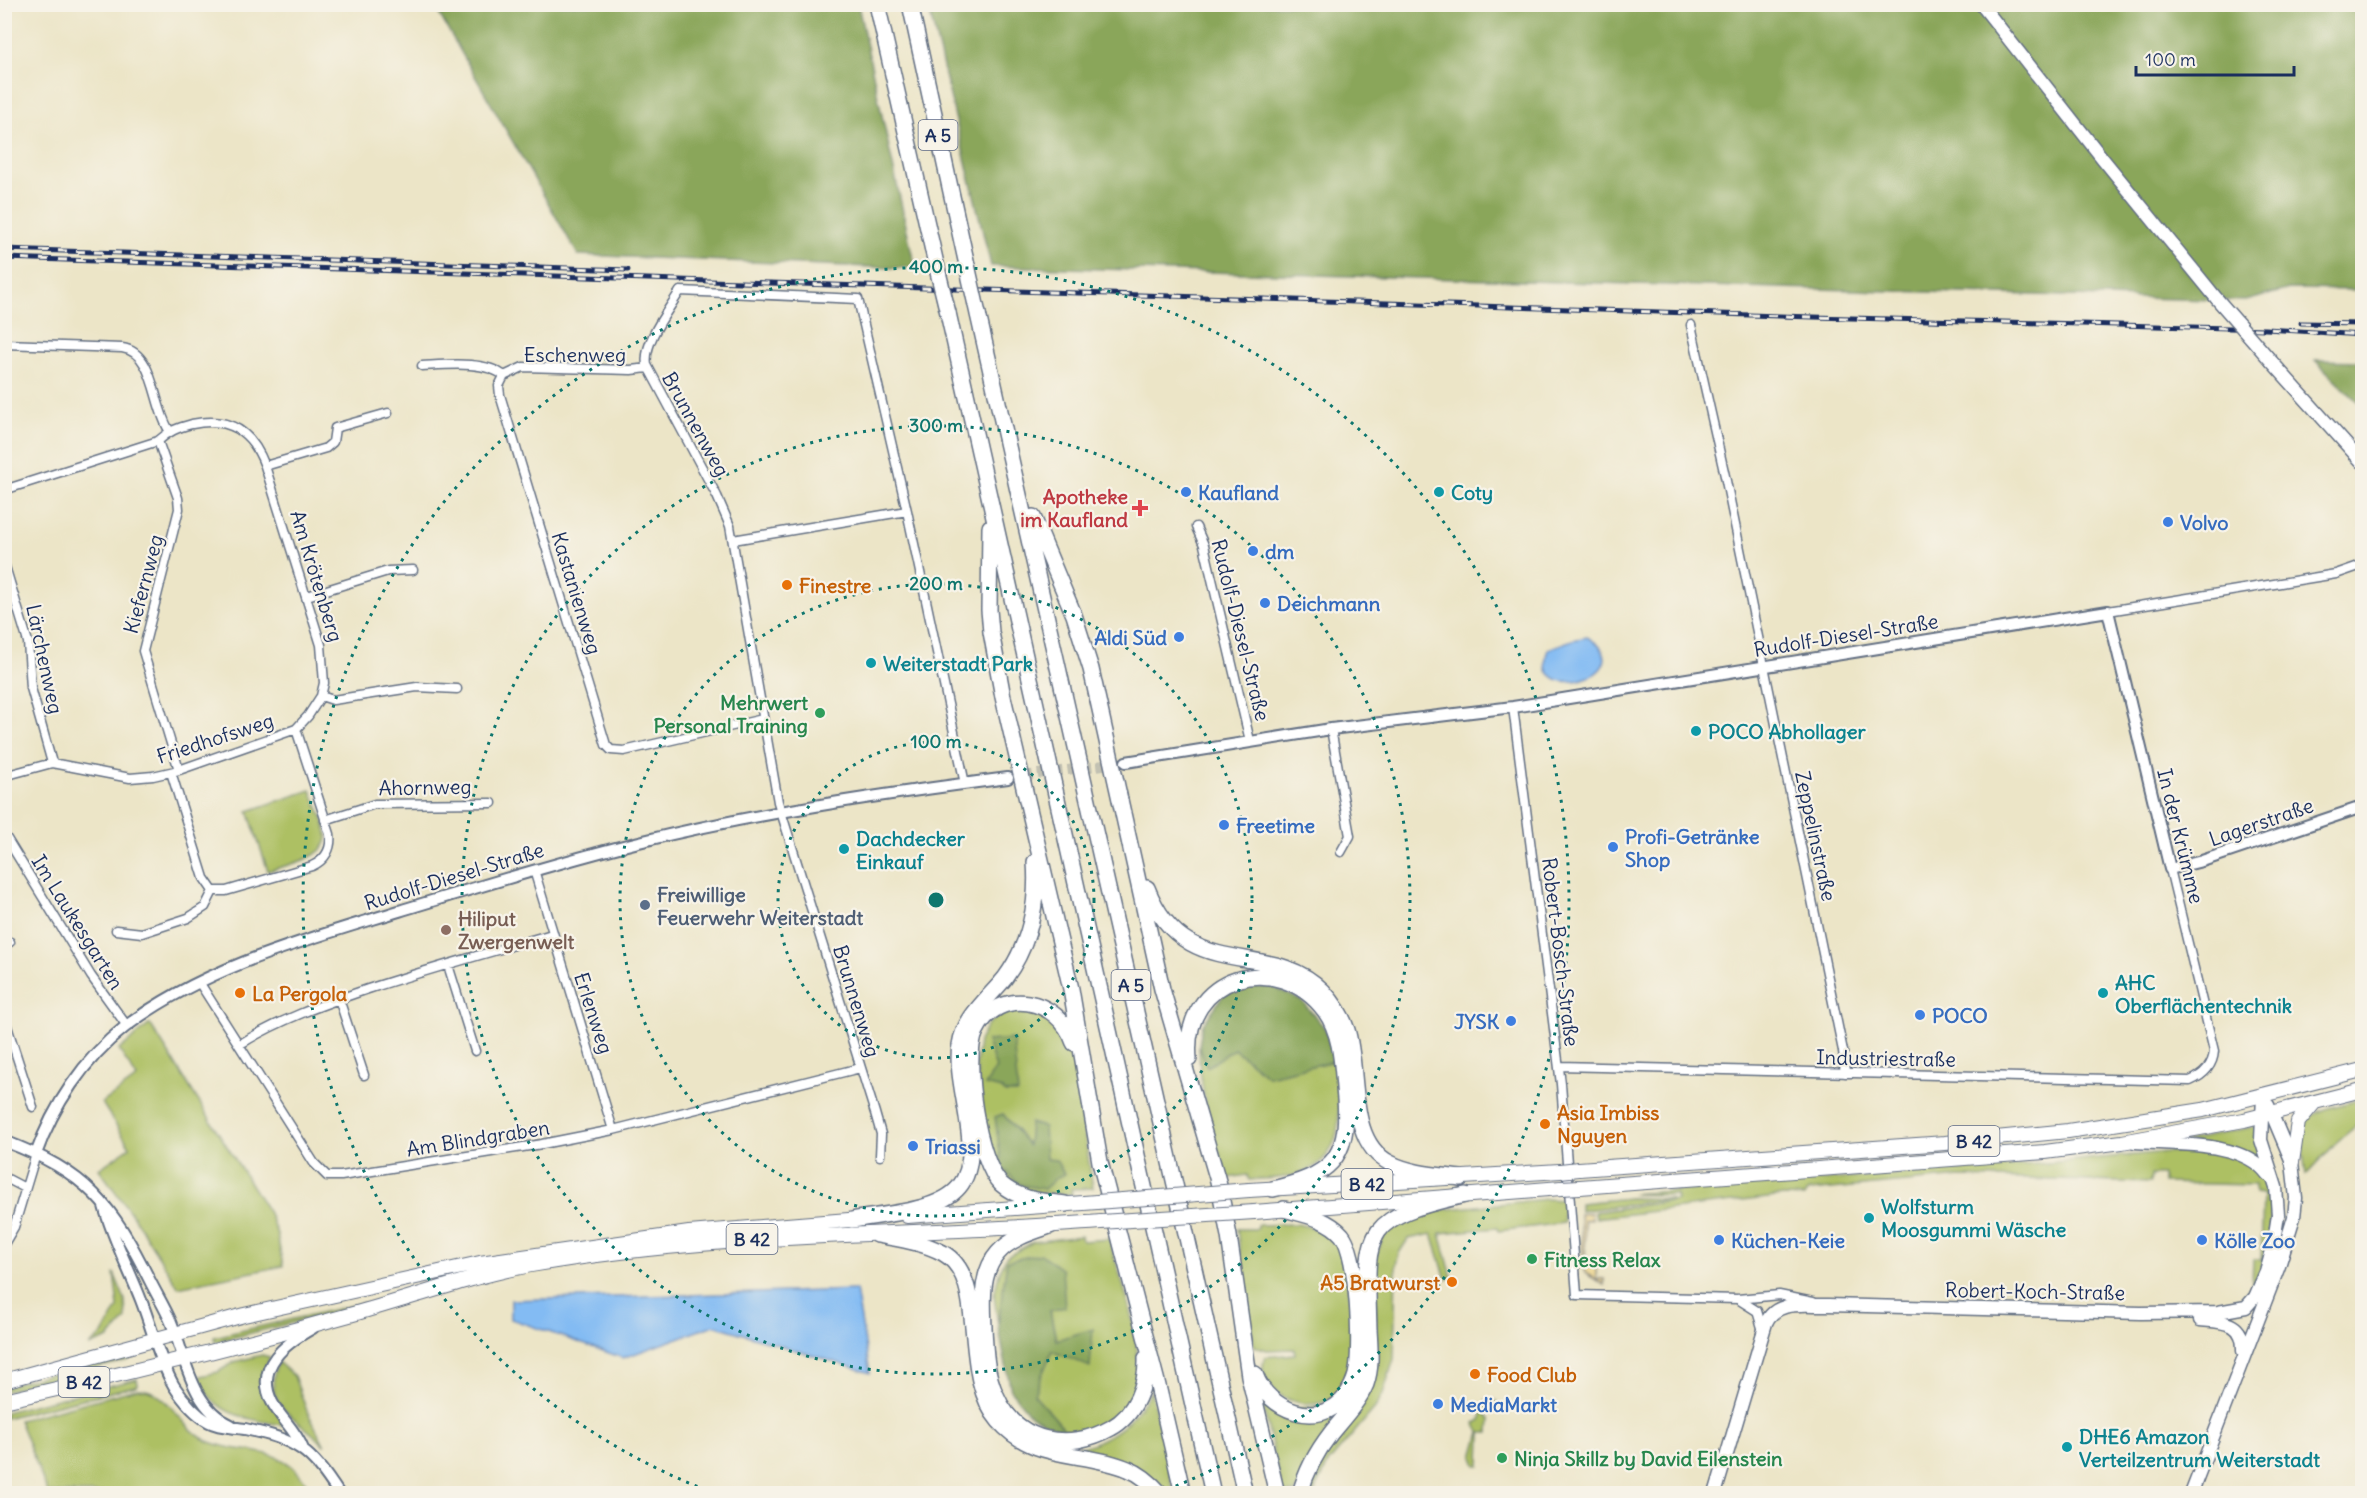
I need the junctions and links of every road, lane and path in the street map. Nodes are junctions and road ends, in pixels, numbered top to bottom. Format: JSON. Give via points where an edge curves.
{"nodes":[{"id":1,"x":877,"y":4,"type":"edge"},
{"id":2,"x":910,"y":4,"type":"edge"},
{"id":3,"x":1981,"y":4,"type":"edge"},
{"id":4,"x":1690,"y":325,"type":"dead end"},
{"id":5,"x":4,"y":344,"type":"edge"},
{"id":6,"x":422,"y":366,"type":"dead end"},
{"id":7,"x":648,"y":368,"type":"junction"},
{"id":8,"x":504,"y":376,"type":"junction"},
{"id":9,"x":388,"y":413,"type":"dead end"},
{"id":10,"x":169,"y":430,"type":"junction"},
{"id":11,"x":158,"y":441,"type":"junction"},
{"id":12,"x":2362,"y":462,"type":"edge"},
{"id":13,"x":265,"y":466,"type":"junction"},
{"id":14,"x":1016,"y":476,"type":"junction"},
{"id":15,"x":4,"y":490,"type":"edge"},
{"id":16,"x":990,"y":500,"type":"junction"},
{"id":17,"x":907,"y":511,"type":"junction"},
{"id":18,"x":1196,"y":527,"type":"dead end"},
{"id":19,"x":733,"y":540,"type":"junction"},
{"id":20,"x":4,"y":563,"type":"edge"},
{"id":21,"x":2362,"y":563,"type":"edge"},
{"id":22,"x":413,"y":570,"type":"dead end"},
{"id":23,"x":307,"y":596,"type":"junction"},
{"id":24,"x":2108,"y":610,"type":"junction"},
{"id":25,"x":1764,"y":666,"type":"junction"},
{"id":26,"x":457,"y":689,"type":"dead end"},
{"id":27,"x":321,"y":696,"type":"junction"},
{"id":28,"x":1513,"y":707,"type":"junction"},
{"id":29,"x":763,"y":719,"type":"junction"},
{"id":30,"x":296,"y":729,"type":"junction"},
{"id":31,"x":1331,"y":729,"type":"junction"},
{"id":32,"x":1250,"y":741,"type":"junction"},
{"id":33,"x":1126,"y":762,"type":"tunnel mouth"},
{"id":34,"x":52,"y":763,"type":"junction"},
{"id":35,"x":175,"y":771,"type":"junction"},
{"id":36,"x":4,"y":776,"type":"edge"},
{"id":37,"x":1008,"y":778,"type":"tunnel mouth"},
{"id":38,"x":965,"y":784,"type":"junction"},
{"id":39,"x":492,"y":803,"type":"dead end"},
{"id":40,"x":2362,"y":807,"type":"edge"},
{"id":41,"x":1029,"y":808,"type":"junction"},
{"id":42,"x":781,"y":812,"type":"junction"},
{"id":43,"x":325,"y":820,"type":"junction"},
{"id":44,"x":1127,"y":826,"type":"junction"},
{"id":45,"x":4,"y":834,"type":"edge"},
{"id":46,"x":1341,"y":852,"type":"dead end"},
{"id":47,"x":2170,"y":869,"type":"junction"},
{"id":48,"x":534,"y":870,"type":"junction"},
{"id":49,"x":213,"y":891,"type":"junction"},
{"id":50,"x":116,"y":930,"type":"dead end"},
{"id":51,"x":552,"y":934,"type":"junction"},
{"id":52,"x":448,"y":965,"type":"junction"},
{"id":53,"x":199,"y":982,"type":"junction"},
{"id":54,"x":339,"y":999,"type":"junction"},
{"id":55,"x":4,"y":1017,"type":"edge"},
{"id":56,"x":127,"y":1026,"type":"junction"},
{"id":57,"x":239,"y":1045,"type":"junction"},
{"id":58,"x":475,"y":1051,"type":"dead end"},
{"id":59,"x":1559,"y":1066,"type":"junction"},
{"id":60,"x":860,"y":1068,"type":"junction"},
{"id":61,"x":2208,"y":1069,"type":"joint"},
{"id":62,"x":2362,"y":1070,"type":"edge"},
{"id":63,"x":1845,"y":1073,"type":"junction"},
{"id":64,"x":364,"y":1075,"type":"dead end"},
{"id":65,"x":2362,"y":1090,"type":"edge"},
{"id":66,"x":1088,"y":1094,"type":"junction"},
{"id":67,"x":2263,"y":1096,"type":"junction"},
{"id":68,"x":1193,"y":1098,"type":"junction"},
{"id":69,"x":2315,"y":1103,"type":"junction"},
{"id":70,"x":33,"y":1107,"type":"dead end"},
{"id":71,"x":2267,"y":1115,"type":"junction"},
{"id":72,"x":613,"y":1130,"type":"junction"},
{"id":73,"x":4,"y":1141,"type":"edge"},
{"id":74,"x":2122,"y":1142,"type":"junction"},
{"id":75,"x":36,"y":1154,"type":"junction"},
{"id":76,"x":880,"y":1156,"type":"dead end"},
{"id":77,"x":2292,"y":1162,"type":"junction"},
{"id":78,"x":4,"y":1177,"type":"edge"},
{"id":79,"x":1461,"y":1178,"type":"junction"},
{"id":80,"x":2276,"y":1187,"type":"junction"},
{"id":81,"x":25,"y":1188,"type":"junction"},
{"id":82,"x":1273,"y":1189,"type":"junction"},
{"id":83,"x":1465,"y":1195,"type":"junction"},
{"id":84,"x":1571,"y":1202,"type":"joint"},
{"id":85,"x":1065,"y":1203,"type":"junction"},
{"id":86,"x":104,"y":1206,"type":"junction"},
{"id":87,"x":1284,"y":1209,"type":"junction"},
{"id":88,"x":852,"y":1220,"type":"junction"},
{"id":89,"x":1050,"y":1226,"type":"junction"},
{"id":90,"x":877,"y":1235,"type":"junction"},
{"id":91,"x":4,"y":1244,"type":"edge"},
{"id":92,"x":1738,"y":1299,"type":"junction"},
{"id":93,"x":1828,"y":1305,"type":"junction"},
{"id":94,"x":2141,"y":1313,"type":"junction"},
{"id":95,"x":324,"y":1322,"type":"junction"},
{"id":96,"x":1242,"y":1322,"type":"junction"},
{"id":97,"x":1763,"y":1331,"type":"junction"},
{"id":98,"x":175,"y":1333,"type":"junction"},
{"id":99,"x":1145,"y":1337,"type":"junction"},
{"id":100,"x":155,"y":1338,"type":"junction"},
{"id":101,"x":2243,"y":1355,"type":"junction"},
{"id":102,"x":184,"y":1357,"type":"junction"},
{"id":103,"x":164,"y":1362,"type":"junction"},
{"id":104,"x":4,"y":1381,"type":"edge"},
{"id":105,"x":4,"y":1401,"type":"edge"},
{"id":106,"x":236,"y":1428,"type":"junction"},
{"id":107,"x":303,"y":1449,"type":"junction"},
{"id":108,"x":339,"y":1494,"type":"edge"},
{"id":109,"x":1161,"y":1494,"type":"edge"},
{"id":110,"x":1183,"y":1494,"type":"edge"},
{"id":111,"x":1213,"y":1494,"type":"edge"},
{"id":112,"x":1245,"y":1494,"type":"edge"},
{"id":113,"x":1277,"y":1494,"type":"edge"},
{"id":114,"x":1300,"y":1494,"type":"edge"},
{"id":115,"x":1714,"y":1494,"type":"edge"},
{"id":116,"x":2191,"y":1494,"type":"edge"}],
"edges":[{"from":1,"to":16,"type":"highway","number":"A 5","bridge":true},
{"from":2,"to":14,"type":"highway","number":"A 5","bridge":true},
{"from":3,"to":12,"type":"main road","bridge":true,"via":[[2217,299]]},
{"from":4,"to":25,"type":"street","name":"Zeppelinstraße"},
{"from":5,"to":10,"type":"street","via":[[134,351],[144,361]]},
{"from":6,"to":8,"type":"street","via":[[480,366]]},
{"from":7,"to":8,"type":"street","name":"Eschenweg","via":[[523,367]]},
{"from":7,"to":17,"type":"street","name":"Brunnenweg","via":[[646,353],[650,342],[680,291],[858,299]]},
{"from":7,"to":19,"type":"street","name":"Brunnenweg","via":[[722,504]]},
{"from":8,"to":29,"type":"street","name":"Kastanienweg","via":[[500,395],[606,745],[611,750],[624,751]]},
{"from":9,"to":13,"type":"street","via":[[335,429],[333,442],[326,448]]},
{"from":10,"to":11,"type":"street"},
{"from":10,"to":13,"type":"street","name":"Am Krötenberg","via":[[206,422],[227,424],[251,440]]},
{"from":11,"to":15,"type":"street"},
{"from":11,"to":35,"type":"street","name":"Kiefernweg","via":[[179,509],[143,651]]},
{"from":13,"to":23,"type":"street","name":"Am Krötenberg"},
{"from":14,"to":44,"type":"highway","number":"A 5","via":[[1082,634]]},
{"from":14,"to":112,"type":"highway","number":"A 5"},
{"from":16,"to":41,"type":"highway","via":[[991,632]]},
{"from":16,"to":111,"type":"highway","number":"A 5"},
{"from":17,"to":19,"type":"street"},
{"from":17,"to":38,"type":"street"},
{"from":18,"to":32,"type":"street","name":"Rudolf-Diesel-Straße","via":[[1204,545]]},
{"from":19,"to":29,"type":"street","name":"Brunnenweg"},
{"from":20,"to":34,"type":"street","name":"Lärchenweg","via":[[28,642],[31,688]]},
{"from":21,"to":24,"type":"street","name":"Rudolf-Diesel-Straße","via":[[2336,574]]},
{"from":22,"to":23,"type":"street","via":[[388,571]]},
{"from":23,"to":27,"type":"street","name":"Am Krötenberg","via":[[324,663]]},
{"from":24,"to":25,"type":"street","name":"Rudolf-Diesel-Straße"},
{"from":24,"to":47,"type":"street","name":"In der Krümme"},
{"from":25,"to":28,"type":"street","name":"Rudolf-Diesel-Straße"},
{"from":25,"to":63,"type":"street","name":"Zeppelinstraße"},
{"from":26,"to":27,"type":"street","via":[[423,686],[333,700]]},
{"from":27,"to":30,"type":"street"},
{"from":28,"to":31,"type":"street","name":"Rudolf-Diesel-Straße"},
{"from":28,"to":59,"type":"street","name":"Robert-Bosch-Straße"},
{"from":29,"to":42,"type":"street","name":"Brunnenweg"},
{"from":30,"to":35,"type":"street","name":"Friedhofsweg"},
{"from":30,"to":43,"type":"street"},
{"from":31,"to":32,"type":"street","name":"Rudolf-Diesel-Straße"},
{"from":31,"to":46,"type":"street","via":[[1350,836]]},
{"from":32,"to":33,"type":"street","name":"Rudolf-Diesel-Straße"},
{"from":34,"to":35,"type":"street","name":"Friedhofsweg","via":[[130,778]]},
{"from":34,"to":36,"type":"street","name":"Friedhofsweg"},
{"from":35,"to":49,"type":"street","name":"Kiefernweg","via":[[204,878]]},
{"from":37,"to":38,"type":"street","name":"Rudolf-Diesel-Straße"},
{"from":38,"to":42,"type":"street","name":"Rudolf-Diesel-Straße"},
{"from":39,"to":43,"type":"street","name":"Ahornweg","via":[[375,804]]},
{"from":40,"to":47,"type":"street","name":"Lagerstraße"},
{"from":41,"to":66,"type":"highway","via":[[1071,989]]},
{"from":41,"to":88,"type":"highway","via":[[1035,865],[1032,920],[1019,956],[970,1018],[960,1043],[959,1072],[969,1149],[965,1176],[955,1191],[936,1203]]},
{"from":42,"to":48,"type":"street","name":"Rudolf-Diesel-Straße","via":[[639,842]]},
{"from":42,"to":60,"type":"street","name":"Brunnenweg"},
{"from":43,"to":49,"type":"street","via":[[330,842],[319,863],[226,891]]},
{"from":44,"to":68,"type":"highway","number":"A 5","via":[[1162,989]]},
{"from":44,"to":79,"type":"highway","number":"A 5","via":[[1153,902],[1180,936],[1218,955],[1290,970],[1331,999],[1351,1046],[1360,1124],[1368,1144],[1379,1157],[1407,1170]]},
{"from":45,"to":56,"type":"street","name":"Im Laukesgarten","via":[[91,976]]},
{"from":47,"to":61,"type":"street","name":"In der Krümme","via":[[2213,1045],[2214,1058]]},
{"from":48,"to":51,"type":"street","name":"Erlenweg"},
{"from":48,"to":53,"type":"street","name":"Rudolf-Diesel-Straße","via":[[334,931]]},
{"from":49,"to":50,"type":"street","via":[[205,907],[188,918],[142,933]]},
{"from":51,"to":52,"type":"street"},
{"from":51,"to":72,"type":"street","name":"Erlenweg"},
{"from":52,"to":54,"type":"street"},
{"from":52,"to":58,"type":"street"},
{"from":53,"to":56,"type":"street","name":"Rudolf-Diesel-Straße"},
{"from":53,"to":57,"type":"street","name":"Am Blindgraben"},
{"from":54,"to":57,"type":"street"},
{"from":54,"to":64,"type":"street"},
{"from":55,"to":70,"type":"street"},
{"from":56,"to":75,"type":"street","name":"Rudolf-Diesel-Straße","via":[[95,1056],[65,1095]]},
{"from":57,"to":72,"type":"street","name":"Am Blindgraben","via":[[314,1163],[327,1176]]},
{"from":59,"to":63,"type":"street","name":"Industriestraße"},
{"from":59,"to":84,"type":"street","name":"Robert-Bosch-Straße"},
{"from":60,"to":72,"type":"street","name":"Am Blindgraben"},
{"from":60,"to":76,"type":"street","name":"Brunnenweg","via":[[879,1125]]},
{"from":61,"to":63,"type":"street","name":"Industriestraße","via":[[2184,1082]]},
{"from":62,"to":67,"type":"main road","number":"B 42"},
{"from":65,"to":69,"type":"main road","number":"B 42"},
{"from":66,"to":85,"type":"highway","via":[[1072,1035],[1047,1008],[1030,1003],[1009,1005],[981,1024],[971,1046],[970,1063],[988,1165],[999,1182],[1020,1197]]},
{"from":66,"to":99,"type":"highway","via":[[1100,1162]]},
{"from":67,"to":71,"type":"main road"},
{"from":67,"to":79,"type":"main road","number":"B 42","bridge":true,"via":[[2156,1119],[2038,1135]]},
{"from":68,"to":82,"type":"highway","via":[[1188,1048],[1191,1025],[1200,1006],[1220,986],[1244,978],[1276,979],[1298,988],[1321,1007],[1335,1032],[1341,1062],[1345,1132],[1335,1160],[1323,1172]]},
{"from":68,"to":96,"type":"highway","via":[[1220,1189]]},
{"from":69,"to":71,"type":"main road","number":"B 42"},
{"from":69,"to":77,"type":"main road","via":[[2298,1122]]},
{"from":71,"to":74,"type":"main road","number":"B 42"},
{"from":71,"to":77,"type":"main road"},
{"from":71,"to":80,"type":"main road","via":[[2261,1140]]},
{"from":73,"to":75,"type":"street"},
{"from":74,"to":80,"type":"main road","via":[[2196,1146],[2242,1155],[2261,1166]]},
{"from":74,"to":83,"type":"main road","number":"B 42","bridge":true,"via":[[1942,1161]]},
{"from":75,"to":81,"type":"street"},
{"from":75,"to":86,"type":"street","via":[[79,1179]]},
{"from":77,"to":101,"type":"main road","via":[[2296,1198],[2291,1230]]},
{"from":78,"to":81,"type":"street"},
{"from":79,"to":82,"type":"main road","number":"B 42"},
{"from":80,"to":94,"type":"main road","name":"Robert-Koch-Straße","via":[[2278,1215],[2271,1256],[2249,1305],[2218,1312]]},
{"from":81,"to":91,"type":"street","via":[[14,1227]]},
{"from":82,"to":85,"type":"main road","number":"B 42","bridge":true},
{"from":83,"to":87,"type":"main road","number":"B 42"},
{"from":83,"to":114,"type":"highway","via":[[1402,1212],[1375,1235],[1368,1255],[1368,1377],[1360,1396],[1320,1448]]},
{"from":84,"to":92,"type":"street","name":"Robert-Koch-Straße","via":[[1577,1295]]},
{"from":85,"to":88,"type":"main road","number":"B 42"},
{"from":86,"to":98,"type":"street","via":[[132,1244]]},
{"from":86,"to":100,"type":"street"},
{"from":87,"to":89,"type":"main road","number":"B 42","bridge":true},
{"from":87,"to":96,"type":"highway","via":[[1327,1222],[1341,1235],[1351,1255],[1358,1357],[1356,1376],[1346,1396],[1329,1409],[1309,1414],[1289,1411],[1275,1402],[1255,1376]]},
{"from":88,"to":98,"type":"main road","number":"B 42","via":[[689,1233],[504,1258]]},
{"from":89,"to":90,"type":"main road","number":"B 42"},
{"from":89,"to":99,"type":"highway","via":[[1008,1245],[998,1253],[987,1275],[983,1308],[987,1358],[996,1396],[1008,1415],[1024,1429],[1059,1441],[1077,1442],[1117,1425],[1141,1392]]},
{"from":90,"to":95,"type":"main road","number":"B 42","via":[[698,1243],[531,1265]]},
{"from":90,"to":109,"type":"highway","via":[[929,1246],[944,1253],[960,1269],[969,1292],[978,1378],[985,1400],[1010,1432],[1037,1449],[1130,1469]]},
{"from":92,"to":93,"type":"street","name":"Robert-Koch-Straße","via":[[1779,1295]]},
{"from":92,"to":97,"type":"street","via":[[1755,1308]]},
{"from":93,"to":94,"type":"main road","name":"Robert-Koch-Straße"},
{"from":93,"to":97,"type":"main road","name":"Robert-Koch-Straße","via":[[1780,1307],[1771,1313]]},
{"from":94,"to":101,"type":"main road","via":[[2230,1323],[2241,1333]]},
{"from":95,"to":102,"type":"main road","number":"B 42"},
{"from":95,"to":107,"type":"street","via":[[280,1350],[267,1378],[272,1402]]},
{"from":96,"to":113,"type":"highway","via":[[1249,1376]]},
{"from":97,"to":115,"type":"main road"},
{"from":98,"to":100,"type":"main road","number":"B 42"},
{"from":98,"to":102,"type":"street"},
{"from":99,"to":110,"type":"highway"},
{"from":100,"to":103,"type":"street"},
{"from":100,"to":104,"type":"main road","number":"B 42"},
{"from":101,"to":116,"type":"main road"},
{"from":102,"to":103,"type":"main road","number":"B 42"},
{"from":102,"to":106,"type":"street","via":[[205,1405]]},
{"from":103,"to":105,"type":"main road","number":"B 42"},
{"from":103,"to":106,"type":"street","via":[[179,1393],[201,1416],[216,1425]]},
{"from":106,"to":107,"type":"street","via":[[277,1436]]},
{"from":107,"to":108,"type":"street","via":[[319,1464]]}]}
